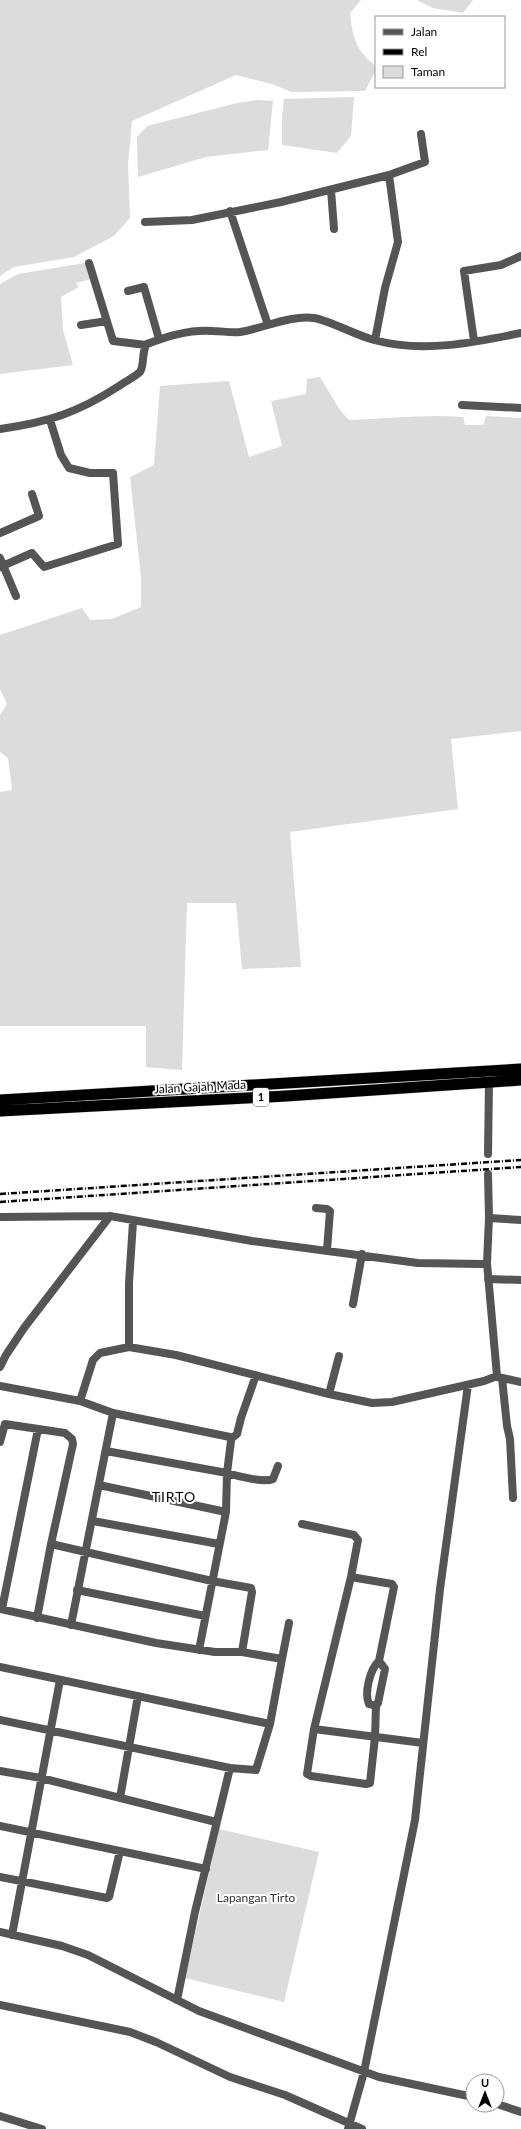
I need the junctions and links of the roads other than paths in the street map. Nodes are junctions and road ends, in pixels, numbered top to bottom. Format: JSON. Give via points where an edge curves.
{"nodes":[{"id":1,"x":421,"y":134,"type":"dead end"},
{"id":2,"x":389,"y":175,"type":"junction"},
{"id":3,"x":331,"y":190,"type":"junction"},
{"id":4,"x":230,"y":211,"type":"junction"},
{"id":5,"x":145,"y":222,"type":"dead end"},
{"id":6,"x":334,"y":229,"type":"dead end"},
{"id":7,"x":521,"y":256,"type":"edge"},
{"id":8,"x":89,"y":263,"type":"dead end"},
{"id":9,"x":128,"y":291,"type":"dead end"},
{"id":10,"x":107,"y":321,"type":"junction"},
{"id":11,"x":81,"y":325,"type":"dead end"},
{"id":12,"x":268,"y":325,"type":"junction"},
{"id":13,"x":521,"y":333,"type":"edge"},
{"id":14,"x":159,"y":340,"type":"junction"},
{"id":15,"x":375,"y":340,"type":"junction"},
{"id":16,"x":474,"y":341,"type":"junction"},
{"id":17,"x":146,"y":345,"type":"junction"},
{"id":18,"x":462,"y":405,"type":"dead end"},
{"id":19,"x":521,"y":408,"type":"edge"},
{"id":20,"x":50,"y":420,"type":"junction"},
{"id":21,"x":0,"y":429,"type":"edge"},
{"id":22,"x":32,"y":494,"type":"dead end"},
{"id":23,"x":0,"y":533,"type":"edge"},
{"id":24,"x":1,"y":563,"type":"edge"},
{"id":25,"x":16,"y":596,"type":"dead end"},
{"id":26,"x":521,"y":1068,"type":"edge"},
{"id":27,"x":521,"y":1080,"type":"edge"},
{"id":28,"x":489,"y":1082,"type":"junction"},
{"id":29,"x":0,"y":1100,"type":"edge"},
{"id":30,"x":0,"y":1111,"type":"edge"},
{"id":31,"x":488,"y":1154,"type":"dead end"},
{"id":32,"x":488,"y":1174,"type":"dead end"},
{"id":33,"x":316,"y":1208,"type":"dead end"},
{"id":34,"x":110,"y":1216,"type":"junction"},
{"id":35,"x":0,"y":1217,"type":"edge"},
{"id":36,"x":489,"y":1218,"type":"junction"},
{"id":37,"x":521,"y":1220,"type":"edge"},
{"id":38,"x":134,"y":1222,"type":"junction"},
{"id":39,"x":327,"y":1250,"type":"junction"},
{"id":40,"x":362,"y":1254,"type":"junction"},
{"id":41,"x":487,"y":1263,"type":"junction"},
{"id":42,"x":488,"y":1279,"type":"junction"},
{"id":43,"x":521,"y":1280,"type":"edge"},
{"id":44,"x":353,"y":1304,"type":"dead end"},
{"id":45,"x":128,"y":1347,"type":"junction"},
{"id":46,"x":339,"y":1356,"type":"dead end"},
{"id":47,"x":0,"y":1367,"type":"edge"},
{"id":48,"x":256,"y":1375,"type":"junction"},
{"id":49,"x":500,"y":1377,"type":"junction"},
{"id":50,"x":521,"y":1382,"type":"edge"},
{"id":51,"x":468,"y":1385,"type":"junction"},
{"id":52,"x":0,"y":1386,"type":"edge"},
{"id":53,"x":329,"y":1394,"type":"junction"},
{"id":54,"x":80,"y":1401,"type":"junction"},
{"id":55,"x":113,"y":1413,"type":"junction"},
{"id":56,"x":38,"y":1429,"type":"junction"},
{"id":57,"x":231,"y":1439,"type":"junction"},
{"id":58,"x":0,"y":1442,"type":"edge"},
{"id":59,"x":106,"y":1451,"type":"junction"},
{"id":60,"x":278,"y":1466,"type":"dead end"},
{"id":61,"x":227,"y":1473,"type":"junction"},
{"id":62,"x":99,"y":1485,"type":"junction"},
{"id":63,"x":513,"y":1498,"type":"dead end"},
{"id":64,"x":226,"y":1512,"type":"junction"},
{"id":65,"x":92,"y":1521,"type":"junction"},
{"id":66,"x":302,"y":1524,"type":"dead end"},
{"id":67,"x":50,"y":1544,"type":"junction"},
{"id":68,"x":219,"y":1544,"type":"junction"},
{"id":69,"x":85,"y":1553,"type":"junction"},
{"id":70,"x":351,"y":1577,"type":"junction"},
{"id":71,"x":212,"y":1581,"type":"junction"},
{"id":72,"x":77,"y":1590,"type":"junction"},
{"id":73,"x":1,"y":1609,"type":"edge"},
{"id":74,"x":205,"y":1616,"type":"junction"},
{"id":75,"x":37,"y":1618,"type":"junction"},
{"id":76,"x":289,"y":1623,"type":"dead end"},
{"id":77,"x":71,"y":1625,"type":"junction"},
{"id":78,"x":199,"y":1650,"type":"junction"},
{"id":79,"x":242,"y":1652,"type":"junction"},
{"id":80,"x":282,"y":1659,"type":"junction"},
{"id":81,"x":379,"y":1661,"type":"junction"},
{"id":82,"x":0,"y":1667,"type":"edge"},
{"id":83,"x":60,"y":1680,"type":"junction"},
{"id":84,"x":138,"y":1696,"type":"junction"},
{"id":85,"x":376,"y":1706,"type":"junction"},
{"id":86,"x":0,"y":1720,"type":"edge"},
{"id":87,"x":270,"y":1724,"type":"junction"},
{"id":88,"x":314,"y":1729,"type":"junction"},
{"id":89,"x":50,"y":1730,"type":"junction"},
{"id":90,"x":375,"y":1737,"type":"junction"},
{"id":91,"x":423,"y":1743,"type":"junction"},
{"id":92,"x":128,"y":1747,"type":"junction"},
{"id":93,"x":230,"y":1768,"type":"junction"},
{"id":94,"x":0,"y":1771,"type":"edge"},
{"id":95,"x":41,"y":1778,"type":"junction"},
{"id":96,"x":120,"y":1798,"type":"junction"},
{"id":97,"x":216,"y":1822,"type":"junction"},
{"id":98,"x":0,"y":1826,"type":"edge"},
{"id":99,"x":31,"y":1832,"type":"junction"},
{"id":100,"x":120,"y":1851,"type":"junction"},
{"id":101,"x":206,"y":1869,"type":"junction"},
{"id":102,"x":0,"y":1877,"type":"edge"},
{"id":103,"x":22,"y":1881,"type":"junction"},
{"id":104,"x":0,"y":1932,"type":"edge"},
{"id":105,"x":12,"y":1935,"type":"junction"},
{"id":106,"x":177,"y":2000,"type":"junction"},
{"id":107,"x":0,"y":2005,"type":"edge"},
{"id":108,"x":364,"y":2072,"type":"junction"},
{"id":109,"x":465,"y":2095,"type":"edge"},
{"id":110,"x":505,"y":2107,"type":"edge"},
{"id":111,"x":521,"y":2112,"type":"edge"},
{"id":112,"x":0,"y":2116,"type":"edge"},
{"id":113,"x":349,"y":2126,"type":"edge"},
{"id":114,"x":42,"y":2129,"type":"edge"},
{"id":115,"x":362,"y":2129,"type":"edge"}],
"edges":[{"from":1,"to":2,"type":"street","via":[[425,162]]},
{"from":2,"to":3,"type":"street"},
{"from":2,"to":15,"type":"street","via":[[398,242],[385,288]]},
{"from":3,"to":4,"type":"street"},
{"from":3,"to":6,"type":"street"},
{"from":4,"to":5,"type":"street","via":[[192,220]]},
{"from":4,"to":12,"type":"street"},
{"from":7,"to":16,"type":"street","via":[[501,265],[464,271]]},
{"from":8,"to":10,"type":"street"},
{"from":9,"to":14,"type":"street","via":[[144,287]]},
{"from":10,"to":11,"type":"street"},
{"from":10,"to":17,"type":"street","via":[[113,341]]},
{"from":12,"to":14,"type":"street","via":[[239,332],[224,333],[212,330],[186,333]]},
{"from":12,"to":15,"type":"street","via":[[299,318],[321,320]]},
{"from":13,"to":16,"type":"street"},
{"from":14,"to":17,"type":"street"},
{"from":15,"to":16,"type":"street","via":[[435,347]]},
{"from":17,"to":20,"type":"street","via":[[143,367],[135,376],[88,404]]},
{"from":18,"to":19,"type":"street"},
{"from":20,"to":21,"type":"street"},
{"from":20,"to":24,"type":"street","via":[[61,455],[70,468],[90,473],[112,473],[118,544],[44,567],[32,553]]},
{"from":22,"to":23,"type":"street","via":[[39,516]]},
{"from":24,"to":25,"type":"street"},
{"from":26,"to":29,"type":"highway","name":"Jalan Gajah Mada","number":"1"},
{"from":27,"to":28,"type":"highway","name":"Jalan Gajah Mada","number":"1"},
{"from":28,"to":30,"type":"highway","name":"Jalan Gajah Mada","number":"1"},
{"from":28,"to":31,"type":"street"},
{"from":32,"to":36,"type":"street"},
{"from":33,"to":39,"type":"street","via":[[330,1211]]},
{"from":34,"to":35,"type":"street"},
{"from":34,"to":38,"type":"street"},
{"from":34,"to":47,"type":"street","via":[[24,1328]]},
{"from":36,"to":37,"type":"street"},
{"from":36,"to":41,"type":"street"},
{"from":38,"to":39,"type":"street"},
{"from":38,"to":45,"type":"street","via":[[129,1283]]},
{"from":39,"to":40,"type":"street"},
{"from":40,"to":41,"type":"street","via":[[418,1263]]},
{"from":40,"to":44,"type":"street"},
{"from":41,"to":42,"type":"street"},
{"from":42,"to":43,"type":"street"},
{"from":42,"to":49,"type":"street"},
{"from":45,"to":48,"type":"street","via":[[176,1355]]},
{"from":45,"to":54,"type":"street","via":[[100,1353],[93,1360]]},
{"from":46,"to":53,"type":"street"},
{"from":48,"to":53,"type":"street"},
{"from":48,"to":57,"type":"street","via":[[237,1434]]},
{"from":49,"to":50,"type":"street"},
{"from":49,"to":51,"type":"street"},
{"from":49,"to":63,"type":"street","via":[[510,1439]]},
{"from":51,"to":53,"type":"street","via":[[392,1402],[372,1402]]},
{"from":51,"to":91,"type":"street","via":[[451,1500]]},
{"from":52,"to":54,"type":"street"},
{"from":54,"to":55,"type":"street"},
{"from":55,"to":57,"type":"street"},
{"from":55,"to":59,"type":"street"},
{"from":56,"to":58,"type":"street","via":[[5,1424]]},
{"from":56,"to":67,"type":"street","via":[[70,1435],[72,1444]]},
{"from":56,"to":73,"type":"street"},
{"from":57,"to":61,"type":"street"},
{"from":59,"to":61,"type":"street"},
{"from":59,"to":62,"type":"street"},
{"from":60,"to":61,"type":"street","via":[[271,1480],[245,1478]]},
{"from":61,"to":64,"type":"street"},
{"from":62,"to":64,"type":"street"},
{"from":62,"to":65,"type":"street"},
{"from":64,"to":68,"type":"street"},
{"from":65,"to":68,"type":"street"},
{"from":65,"to":69,"type":"street"},
{"from":66,"to":70,"type":"street","via":[[358,1537]]},
{"from":67,"to":69,"type":"street"},
{"from":67,"to":75,"type":"street"},
{"from":68,"to":71,"type":"street"},
{"from":69,"to":71,"type":"street"},
{"from":69,"to":72,"type":"street"},
{"from":70,"to":81,"type":"street","via":[[393,1585]]},
{"from":70,"to":88,"type":"street"},
{"from":71,"to":74,"type":"street"},
{"from":71,"to":79,"type":"street","via":[[251,1588]]},
{"from":72,"to":74,"type":"street"},
{"from":72,"to":77,"type":"street"},
{"from":73,"to":75,"type":"street"},
{"from":74,"to":78,"type":"street"},
{"from":75,"to":77,"type":"street"},
{"from":76,"to":80,"type":"street"},
{"from":77,"to":78,"type":"street"},
{"from":78,"to":79,"type":"street","via":[[228,1654]]},
{"from":79,"to":80,"type":"street"},
{"from":80,"to":87,"type":"street"},
{"from":81,"to":85,"type":"street","via":[[385,1669]]},
{"from":81,"to":85,"type":"street","via":[[373,1667],[368,1696],[369,1704]]},
{"from":82,"to":83,"type":"street"},
{"from":83,"to":84,"type":"street"},
{"from":83,"to":89,"type":"street"},
{"from":84,"to":87,"type":"street"},
{"from":84,"to":92,"type":"street"},
{"from":85,"to":90,"type":"street"},
{"from":86,"to":89,"type":"street"},
{"from":87,"to":93,"type":"street","via":[[256,1770]]},
{"from":88,"to":90,"type":"street"},
{"from":88,"to":90,"type":"street","via":[[307,1774],[366,1784],[370,1783],[372,1778]]},
{"from":89,"to":92,"type":"street"},
{"from":89,"to":95,"type":"street"},
{"from":90,"to":91,"type":"street"},
{"from":91,"to":108,"type":"street","via":[[415,1820]]},
{"from":92,"to":93,"type":"street"},
{"from":92,"to":96,"type":"street"},
{"from":93,"to":97,"type":"street"},
{"from":94,"to":95,"type":"street"},
{"from":95,"to":96,"type":"street"},
{"from":95,"to":99,"type":"street"},
{"from":96,"to":97,"type":"street"},
{"from":97,"to":101,"type":"street"},
{"from":98,"to":99,"type":"street"},
{"from":99,"to":100,"type":"street"},
{"from":99,"to":103,"type":"street"},
{"from":100,"to":101,"type":"street"},
{"from":100,"to":103,"type":"street","via":[[107,1898]]},
{"from":101,"to":106,"type":"street"},
{"from":102,"to":103,"type":"street"},
{"from":103,"to":105,"type":"street"},
{"from":104,"to":105,"type":"street"},
{"from":105,"to":106,"type":"street","via":[[88,1954]]},
{"from":106,"to":108,"type":"street","via":[[199,2011]]},
{"from":107,"to":113,"type":"street","via":[[130,2032],[230,2077],[285,2095]]},
{"from":108,"to":109,"type":"street"},
{"from":108,"to":113,"type":"street"},
{"from":110,"to":111,"type":"street"},
{"from":112,"to":114,"type":"street"},
{"from":113,"to":115,"type":"street"}]}
